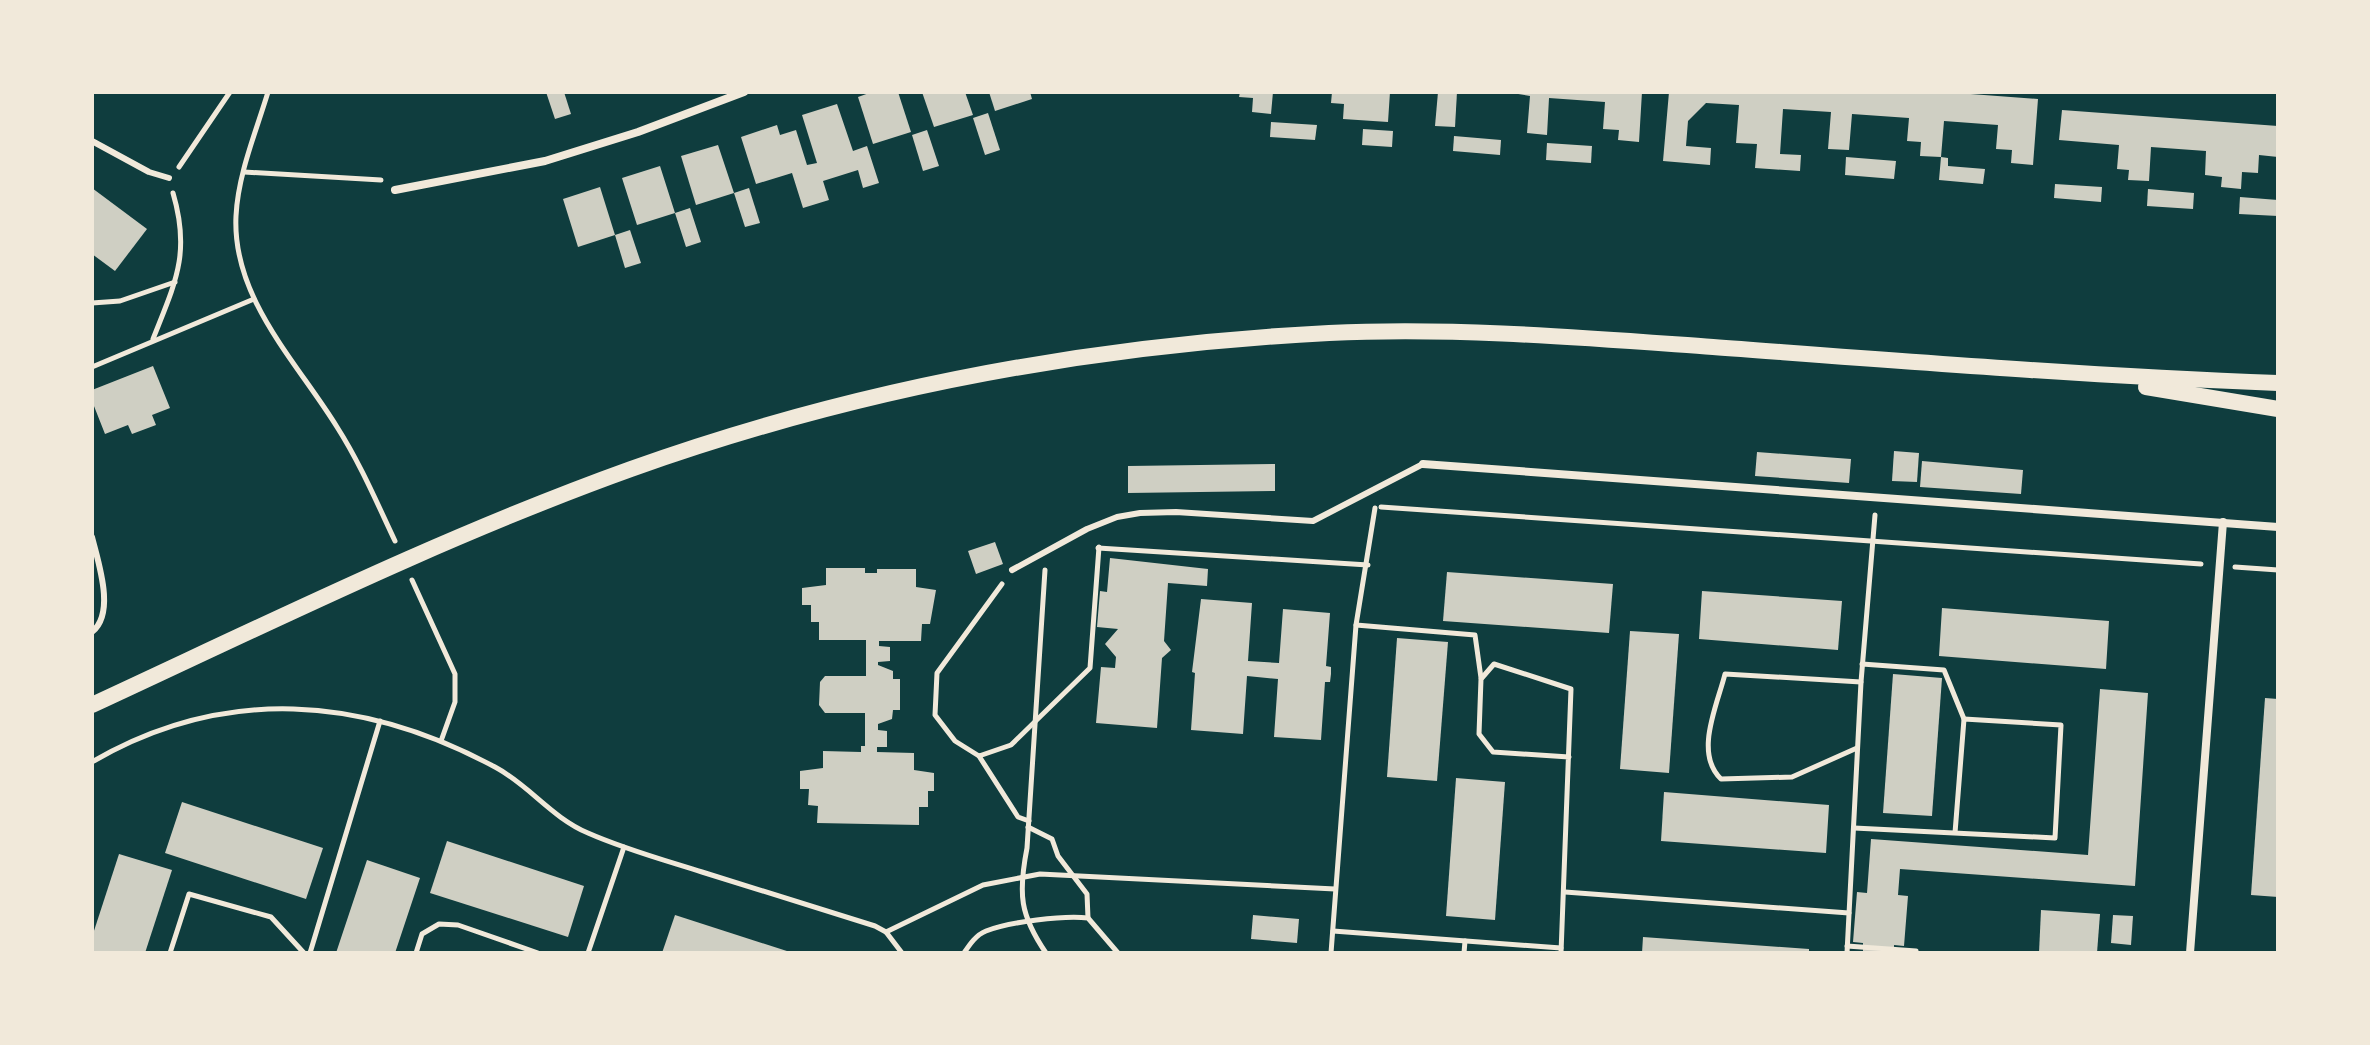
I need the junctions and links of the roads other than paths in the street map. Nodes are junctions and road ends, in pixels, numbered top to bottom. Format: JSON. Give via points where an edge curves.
{"nodes":[{"id":1,"x":744,"y":92,"type":"edge"},
{"id":2,"x":92,"y":141,"type":"edge"},
{"id":3,"x":169,"y":178,"type":"road end"},
{"id":4,"x":395,"y":190,"type":"road end"},
{"id":5,"x":2081,"y":376,"type":"junction"},
{"id":6,"x":2278,"y":383,"type":"edge"},
{"id":7,"x":2278,"y":409,"type":"edge"},
{"id":8,"x":1423,"y":464,"type":"joint"},
{"id":9,"x":2223,"y":522,"type":"junction"},
{"id":10,"x":2278,"y":527,"type":"edge"},
{"id":11,"x":92,"y":537,"type":"edge"},
{"id":12,"x":1012,"y":570,"type":"road end"},
{"id":13,"x":92,"y":632,"type":"edge"},
{"id":14,"x":92,"y":705,"type":"edge"},
{"id":15,"x":2190,"y":953,"type":"edge"}],
"edges":[{"from":1,"to":4,"type":"street","via":[[545,161]]},
{"from":2,"to":3,"type":"lane"},
{"from":5,"to":6,"type":"main road"},
{"from":5,"to":7,"type":"main road"},
{"from":5,"to":14,"type":"main road","via":[[1462,332],[1330,333],[1183,345],[1003,370],[789,419],[633,468],[437,548]]},
{"from":8,"to":9,"type":"street"},
{"from":8,"to":12,"type":"lane","via":[[1313,521],[1140,513],[1087,529]]},
{"from":9,"to":10,"type":"street"},
{"from":9,"to":15,"type":"street"},
{"from":11,"to":13,"type":"lane","via":[[102,579],[102,614]]}]}
